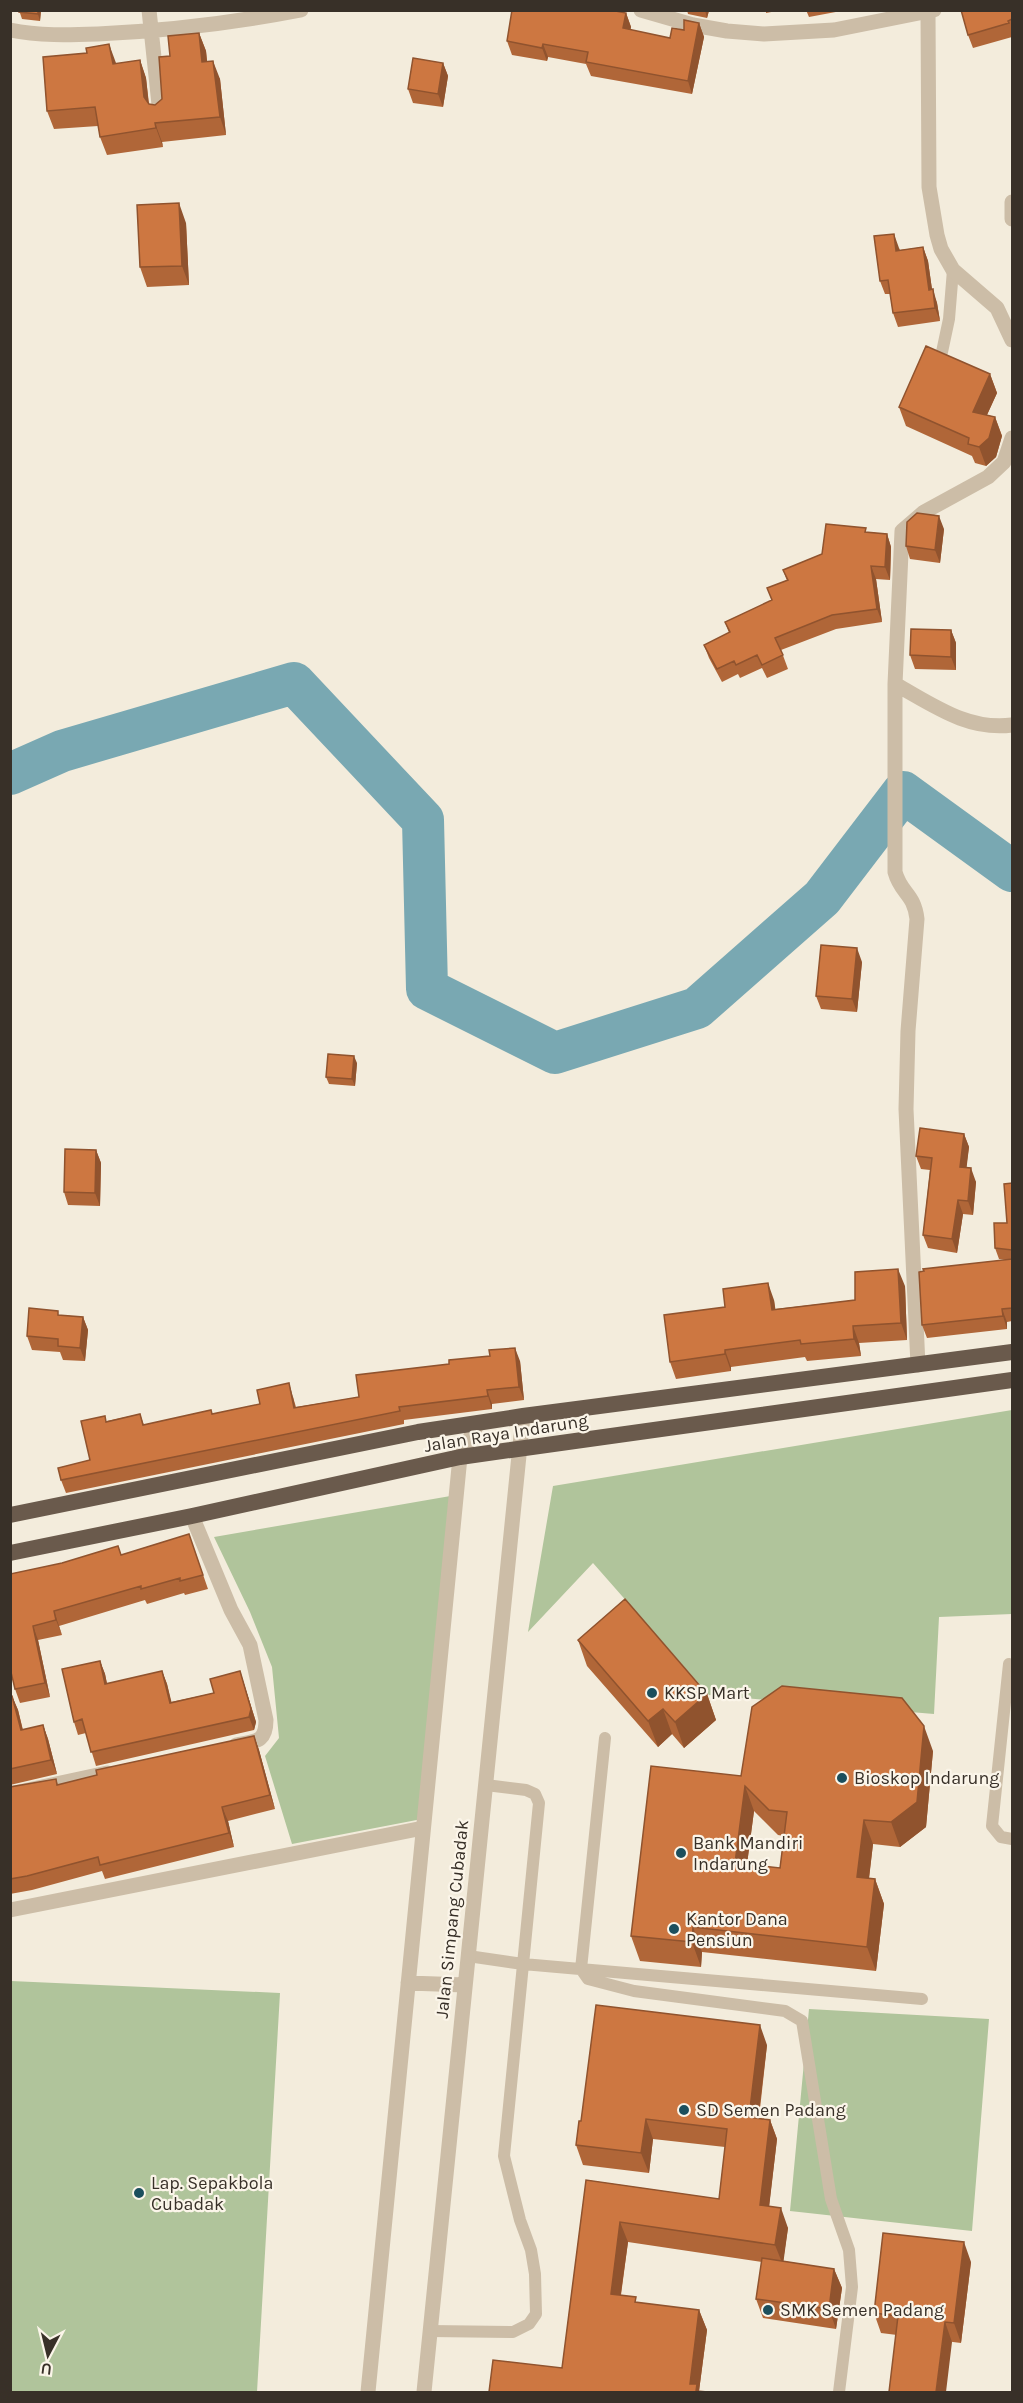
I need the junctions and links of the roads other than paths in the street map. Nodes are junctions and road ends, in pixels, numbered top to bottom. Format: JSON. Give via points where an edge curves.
{"nodes":[{"id":1,"x":148,"y":10,"type":"edge"},
{"id":2,"x":301,"y":10,"type":"edge"},
{"id":3,"x":641,"y":10,"type":"edge"},
{"id":4,"x":931,"y":12,"type":"edge"},
{"id":5,"x":10,"y":30,"type":"edge"},
{"id":6,"x":151,"y":32,"type":"junction"},
{"id":7,"x":160,"y":114,"type":"edge"},
{"id":8,"x":1012,"y":202,"type":"edge"},
{"id":9,"x":1012,"y":219,"type":"edge"},
{"id":10,"x":953,"y":270,"type":"junction"},
{"id":11,"x":1012,"y":340,"type":"edge"},
{"id":12,"x":942,"y":352,"type":"edge"},
{"id":13,"x":1012,"y":438,"type":"edge"},
{"id":14,"x":895,"y":684,"type":"junction"},
{"id":15,"x":1012,"y":725,"type":"edge"},
{"id":16,"x":1012,"y":1352,"type":"edge"},
{"id":17,"x":918,"y":1365,"type":"junction"},
{"id":18,"x":1012,"y":1380,"type":"edge"},
{"id":19,"x":524,"y":1416,"type":"junction"},
{"id":20,"x":478,"y":1423,"type":"junction"},
{"id":21,"x":520,"y":1450,"type":"junction"},
{"id":22,"x":460,"y":1457,"type":"junction"},
{"id":23,"x":10,"y":1515,"type":"edge"},
{"id":24,"x":192,"y":1516,"type":"junction"},
{"id":25,"x":10,"y":1553,"type":"edge"},
{"id":26,"x":1009,"y":1664,"type":"dead end"},
{"id":27,"x":605,"y":1738,"type":"dead end"},
{"id":28,"x":221,"y":1749,"type":"edge"},
{"id":29,"x":128,"y":1769,"type":"edge"},
{"id":30,"x":486,"y":1785,"type":"junction"},
{"id":31,"x":10,"y":1794,"type":"edge"},
{"id":32,"x":423,"y":1827,"type":"junction"},
{"id":33,"x":1012,"y":1839,"type":"edge"},
{"id":34,"x":10,"y":1910,"type":"edge"},
{"id":35,"x":468,"y":1956,"type":"junction"},
{"id":36,"x":523,"y":1964,"type":"junction"},
{"id":37,"x":581,"y":1969,"type":"junction"},
{"id":38,"x":408,"y":1983,"type":"junction"},
{"id":39,"x":465,"y":1985,"type":"junction"},
{"id":40,"x":922,"y":1999,"type":"dead end"},
{"id":41,"x":430,"y":2331,"type":"junction"},
{"id":42,"x":368,"y":2392,"type":"edge"},
{"id":43,"x":424,"y":2392,"type":"edge"},
{"id":44,"x":839,"y":2392,"type":"edge"}],
"edges":[{"from":1,"to":6,"type":"street"},
{"from":2,"to":6,"type":"street"},
{"from":3,"to":4,"type":"street","via":[[704,27],[764,34],[834,30]]},
{"from":4,"to":10,"type":"street","via":[[929,187],[941,249]]},
{"from":5,"to":6,"type":"street","via":[[58,35]]},
{"from":6,"to":7,"type":"street"},
{"from":8,"to":9,"type":"street"},
{"from":10,"to":11,"type":"street","via":[[997,308]]},
{"from":10,"to":12,"type":"lane"},
{"from":13,"to":14,"type":"street","via":[[1004,462],[988,477],[924,512],[902,531]]},
{"from":14,"to":15,"type":"street","via":[[973,724]]},
{"from":14,"to":17,"type":"street","via":[[895,872],[899,885],[915,904],[916,919],[906,1109]]},
{"from":16,"to":17,"type":"highway","name":"Jalan Raya Indarung"},
{"from":17,"to":19,"type":"highway","name":"Jalan Raya Indarung"},
{"from":18,"to":21,"type":"highway","name":"Jalan Raya Indarung"},
{"from":19,"to":20,"type":"highway","name":"Jalan Raya Indarung"},
{"from":19,"to":21,"type":"street","name":"Jalan Simpang Cubadak"},
{"from":20,"to":22,"type":"street"},
{"from":20,"to":23,"type":"highway","name":"Jalan Raya Indarung"},
{"from":21,"to":22,"type":"highway","name":"Jalan Raya Indarung"},
{"from":21,"to":30,"type":"street","name":"Jalan Simpang Cubadak"},
{"from":22,"to":24,"type":"highway","name":"Jalan Raya Indarung"},
{"from":22,"to":32,"type":"street","name":"Jalan Simpang Cubadak"},
{"from":24,"to":25,"type":"highway","name":"Jalan Raya Indarung"},
{"from":24,"to":28,"type":"street","via":[[250,1645],[266,1720],[263,1737]]},
{"from":26,"to":33,"type":"lane","via":[[993,1827],[1001,1837]]},
{"from":27,"to":37,"type":"lane"},
{"from":29,"to":31,"type":"street"},
{"from":30,"to":35,"type":"street","name":"Jalan Simpang Cubadak"},
{"from":30,"to":36,"type":"lane","via":[[526,1790],[535,1794],[539,1803]]},
{"from":32,"to":34,"type":"street"},
{"from":32,"to":38,"type":"street","name":"Jalan Simpang Cubadak"},
{"from":35,"to":36,"type":"lane"},
{"from":35,"to":39,"type":"street","name":"Jalan Simpang Cubadak"},
{"from":36,"to":37,"type":"lane"},
{"from":36,"to":41,"type":"lane","via":[[504,2156],[531,2250],[536,2314],[529,2324],[513,2332]]},
{"from":37,"to":40,"type":"lane"},
{"from":37,"to":44,"type":"lane","via":[[588,1979],[624,1989],[785,2012],[802,2021],[831,2199],[849,2250],[852,2286]]},
{"from":38,"to":39,"type":"street"},
{"from":38,"to":42,"type":"street","name":"Jalan Simpang Cubadak"},
{"from":39,"to":41,"type":"street","name":"Jalan Simpang Cubadak"},
{"from":41,"to":43,"type":"street","name":"Jalan Simpang Cubadak"}]}
